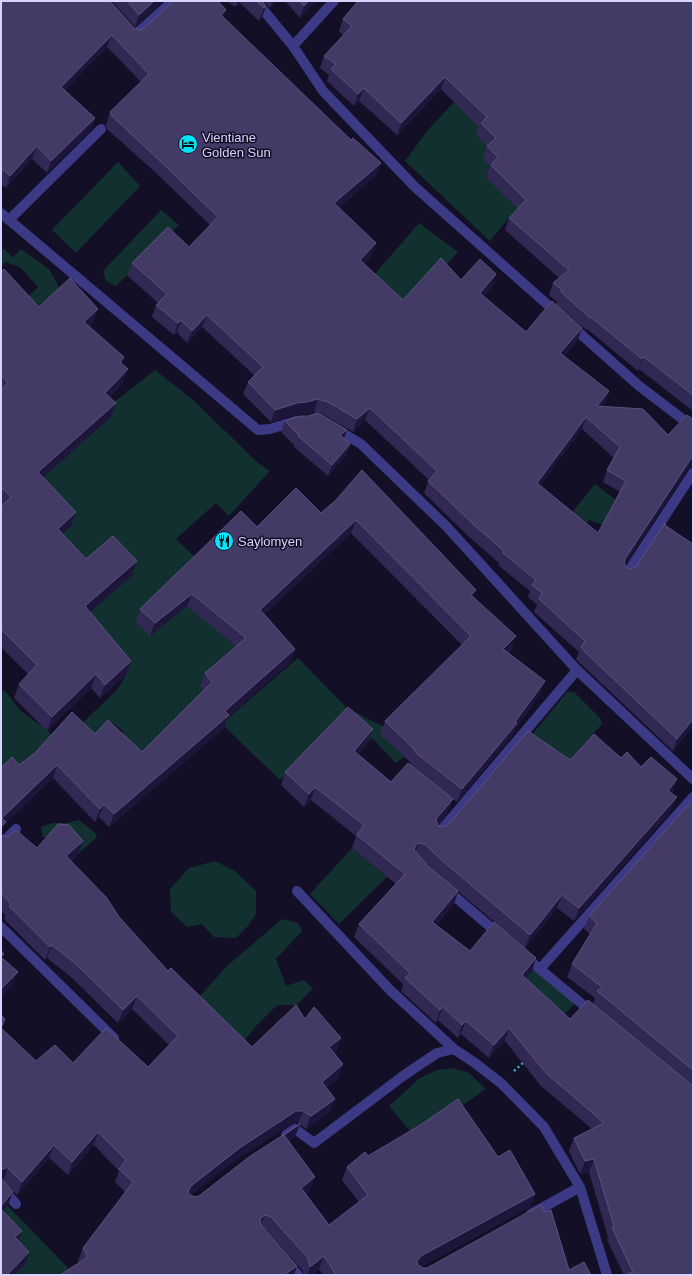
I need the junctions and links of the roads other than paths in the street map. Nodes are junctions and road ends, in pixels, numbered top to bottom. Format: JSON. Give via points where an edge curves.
{"nodes":[{"id":1,"x":173,"y":1,"type":"edge"},
{"id":2,"x":256,"y":1,"type":"edge"},
{"id":3,"x":334,"y":1,"type":"edge"},
{"id":4,"x":124,"y":24,"type":"edge"},
{"id":5,"x":293,"y":46,"type":"junction"},
{"id":6,"x":101,"y":129,"type":"dead end"},
{"id":7,"x":5,"y":216,"type":"edge"},
{"id":8,"x":304,"y":421,"type":"edge"},
{"id":9,"x":327,"y":424,"type":"edge"},
{"id":10,"x":693,"y":427,"type":"edge"},
{"id":11,"x":693,"y":473,"type":"edge"},
{"id":12,"x":626,"y":575,"type":"edge"},
{"id":13,"x":577,"y":670,"type":"junction"},
{"id":14,"x":693,"y":779,"type":"edge"},
{"id":15,"x":693,"y":798,"type":"edge"},
{"id":16,"x":16,"y":829,"type":"edge"},
{"id":17,"x":438,"y":834,"type":"edge"},
{"id":18,"x":1,"y":844,"type":"edge"},
{"id":19,"x":435,"y":880,"type":"edge"},
{"id":20,"x":297,"y":892,"type":"dead end"},
{"id":21,"x":1,"y":927,"type":"edge"},
{"id":22,"x":507,"y":941,"type":"edge"},
{"id":23,"x":518,"y":950,"type":"edge"},
{"id":24,"x":540,"y":970,"type":"junction"},
{"id":25,"x":599,"y":1018,"type":"edge"},
{"id":26,"x":116,"y":1040,"type":"edge"},
{"id":27,"x":454,"y":1049,"type":"junction"},
{"id":28,"x":277,"y":1141,"type":"edge"},
{"id":29,"x":1,"y":1187,"type":"edge"},
{"id":30,"x":580,"y":1187,"type":"junction"},
{"id":31,"x":16,"y":1204,"type":"dead end"},
{"id":32,"x":524,"y":1217,"type":"edge"},
{"id":33,"x":277,"y":1252,"type":"edge"},
{"id":34,"x":298,"y":1275,"type":"edge"},
{"id":35,"x":607,"y":1275,"type":"edge"}],
"edges":[{"from":1,"to":4,"type":"street","via":[[134,36]]},
{"from":2,"to":5,"type":"street"},
{"from":3,"to":5,"type":"street"},
{"from":5,"to":10,"type":"street","via":[[323,91],[415,187],[638,385]]},
{"from":6,"to":7,"type":"street"},
{"from":7,"to":8,"type":"street","via":[[258,430]]},
{"from":9,"to":13,"type":"street","via":[[361,444],[447,527]]},
{"from":11,"to":12,"type":"street"},
{"from":13,"to":14,"type":"street"},
{"from":13,"to":17,"type":"street","via":[[455,809]]},
{"from":15,"to":24,"type":"street"},
{"from":16,"to":18,"type":"street"},
{"from":19,"to":22,"type":"street"},
{"from":20,"to":27,"type":"street","via":[[390,990]]},
{"from":21,"to":26,"type":"street"},
{"from":23,"to":24,"type":"street"},
{"from":24,"to":25,"type":"street"},
{"from":27,"to":28,"type":"street","via":[[437,1053],[314,1143],[295,1129]]},
{"from":27,"to":30,"type":"street","via":[[502,1084],[544,1127]]},
{"from":29,"to":31,"type":"street"},
{"from":30,"to":32,"type":"street"},
{"from":30,"to":35,"type":"street"},
{"from":33,"to":34,"type":"street"}]}
